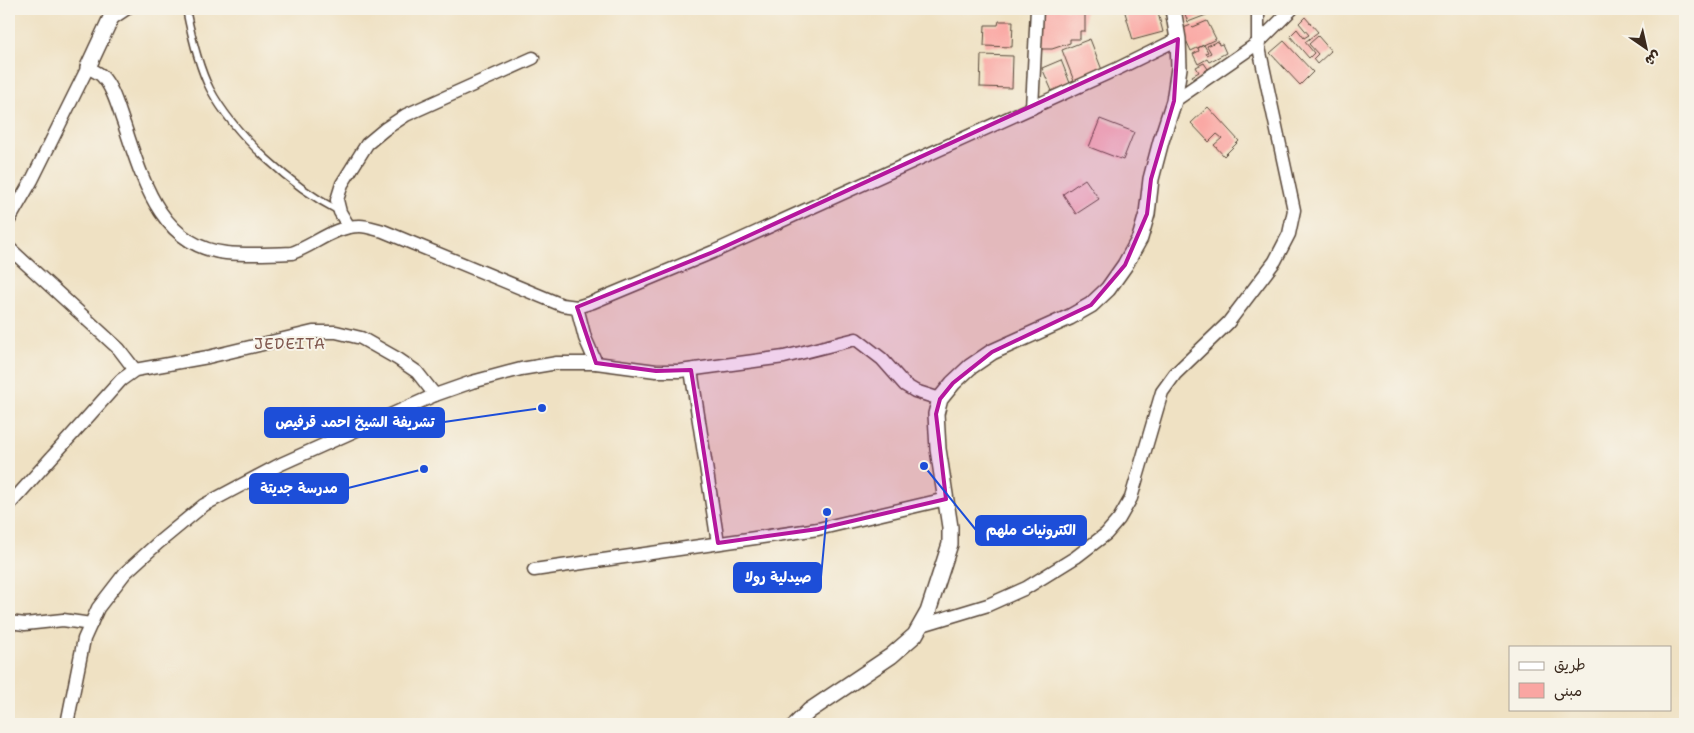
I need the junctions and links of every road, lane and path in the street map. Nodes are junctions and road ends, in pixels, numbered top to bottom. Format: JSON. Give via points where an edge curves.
{"nodes":[{"id":1,"x":126,"y":9,"type":"edge"},
{"id":2,"x":186,"y":9,"type":"edge"},
{"id":3,"x":1037,"y":9,"type":"edge"},
{"id":4,"x":1173,"y":9,"type":"edge"},
{"id":5,"x":1258,"y":9,"type":"edge"},
{"id":6,"x":1292,"y":9,"type":"edge"},
{"id":7,"x":113,"y":14,"type":"edge"},
{"id":8,"x":1178,"y":39,"type":"junction"},
{"id":9,"x":1258,"y":43,"type":"junction"},
{"id":10,"x":533,"y":58,"type":"dead end"},
{"id":11,"x":88,"y":67,"type":"junction"},
{"id":12,"x":1174,"y":101,"type":"junction"},
{"id":13,"x":1032,"y":108,"type":"junction"},
{"id":14,"x":340,"y":212,"type":"junction"},
{"id":15,"x":9,"y":220,"type":"edge"},
{"id":16,"x":349,"y":227,"type":"junction"},
{"id":17,"x":9,"y":248,"type":"edge"},
{"id":18,"x":577,"y":306,"type":"junction"},
{"id":19,"x":596,"y":363,"type":"junction"},
{"id":20,"x":135,"y":370,"type":"junction"},
{"id":21,"x":691,"y":370,"type":"junction"},
{"id":22,"x":435,"y":395,"type":"junction"},
{"id":23,"x":940,"y":399,"type":"junction"},
{"id":24,"x":946,"y":500,"type":"junction"},
{"id":25,"x":9,"y":505,"type":"edge"},
{"id":26,"x":718,"y":543,"type":"junction"},
{"id":27,"x":534,"y":570,"type":"dead end"},
{"id":28,"x":9,"y":622,"type":"edge"},
{"id":29,"x":91,"y":624,"type":"junction"},
{"id":30,"x":922,"y":625,"type":"junction"},
{"id":31,"x":67,"y":724,"type":"edge"},
{"id":32,"x":796,"y":724,"type":"edge"}],
"edges":[{"from":1,"to":7,"type":"street"},
{"from":2,"to":14,"type":"lane","via":[[210,89],[228,115],[248,141],[280,172],[316,200]]},
{"from":3,"to":13,"type":"street"},
{"from":4,"to":8,"type":"street"},
{"from":5,"to":9,"type":"street"},
{"from":6,"to":9,"type":"street"},
{"from":7,"to":11,"type":"street"},
{"from":8,"to":12,"type":"street","via":[[1179,68]]},
{"from":8,"to":13,"type":"street"},
{"from":9,"to":12,"type":"street"},
{"from":9,"to":30,"type":"street","via":[[1294,210],[1290,234],[1275,261],[1228,323],[1175,374],[1162,392],[1131,498],[1120,519],[1106,534],[1026,588],[988,605]]},
{"from":10,"to":14,"type":"street","via":[[406,115],[379,134],[367,144],[342,184],[337,200]]},
{"from":11,"to":15,"type":"street"},
{"from":11,"to":16,"type":"street","via":[[102,76],[112,92],[149,190],[161,214],[183,236],[198,245],[225,252],[292,253]]},
{"from":12,"to":23,"type":"street","via":[[1151,179],[1140,238],[1108,289],[1091,305],[1070,317],[992,352],[970,367]]},
{"from":13,"to":18,"type":"street","via":[[713,252]]},
{"from":14,"to":16,"type":"street"},
{"from":16,"to":18,"type":"street","via":[[362,226],[383,231],[562,305]]},
{"from":17,"to":20,"type":"street","via":[[119,349]]},
{"from":18,"to":19,"type":"street","via":[[585,338]]},
{"from":19,"to":21,"type":"street","via":[[656,371]]},
{"from":19,"to":22,"type":"street","via":[[557,363],[521,369]]},
{"from":20,"to":22,"type":"street","via":[[313,332],[336,332],[361,338],[398,359],[417,372]]},
{"from":20,"to":25,"type":"street","via":[[121,380]]},
{"from":21,"to":23,"type":"street","via":[[784,357],[856,339],[882,359],[905,385]]},
{"from":21,"to":26,"type":"street"},
{"from":22,"to":29,"type":"street","via":[[281,464],[204,505],[125,573],[98,608]]},
{"from":23,"to":24,"type":"street","via":[[936,414],[938,449]]},
{"from":24,"to":26,"type":"street","via":[[818,529]]},
{"from":24,"to":30,"type":"street","via":[[950,544]]},
{"from":26,"to":27,"type":"street"},
{"from":28,"to":29,"type":"street","via":[[25,624],[63,620]]},
{"from":29,"to":31,"type":"street","via":[[84,639]]},
{"from":30,"to":32,"type":"street","via":[[891,656],[809,711]]}]}
